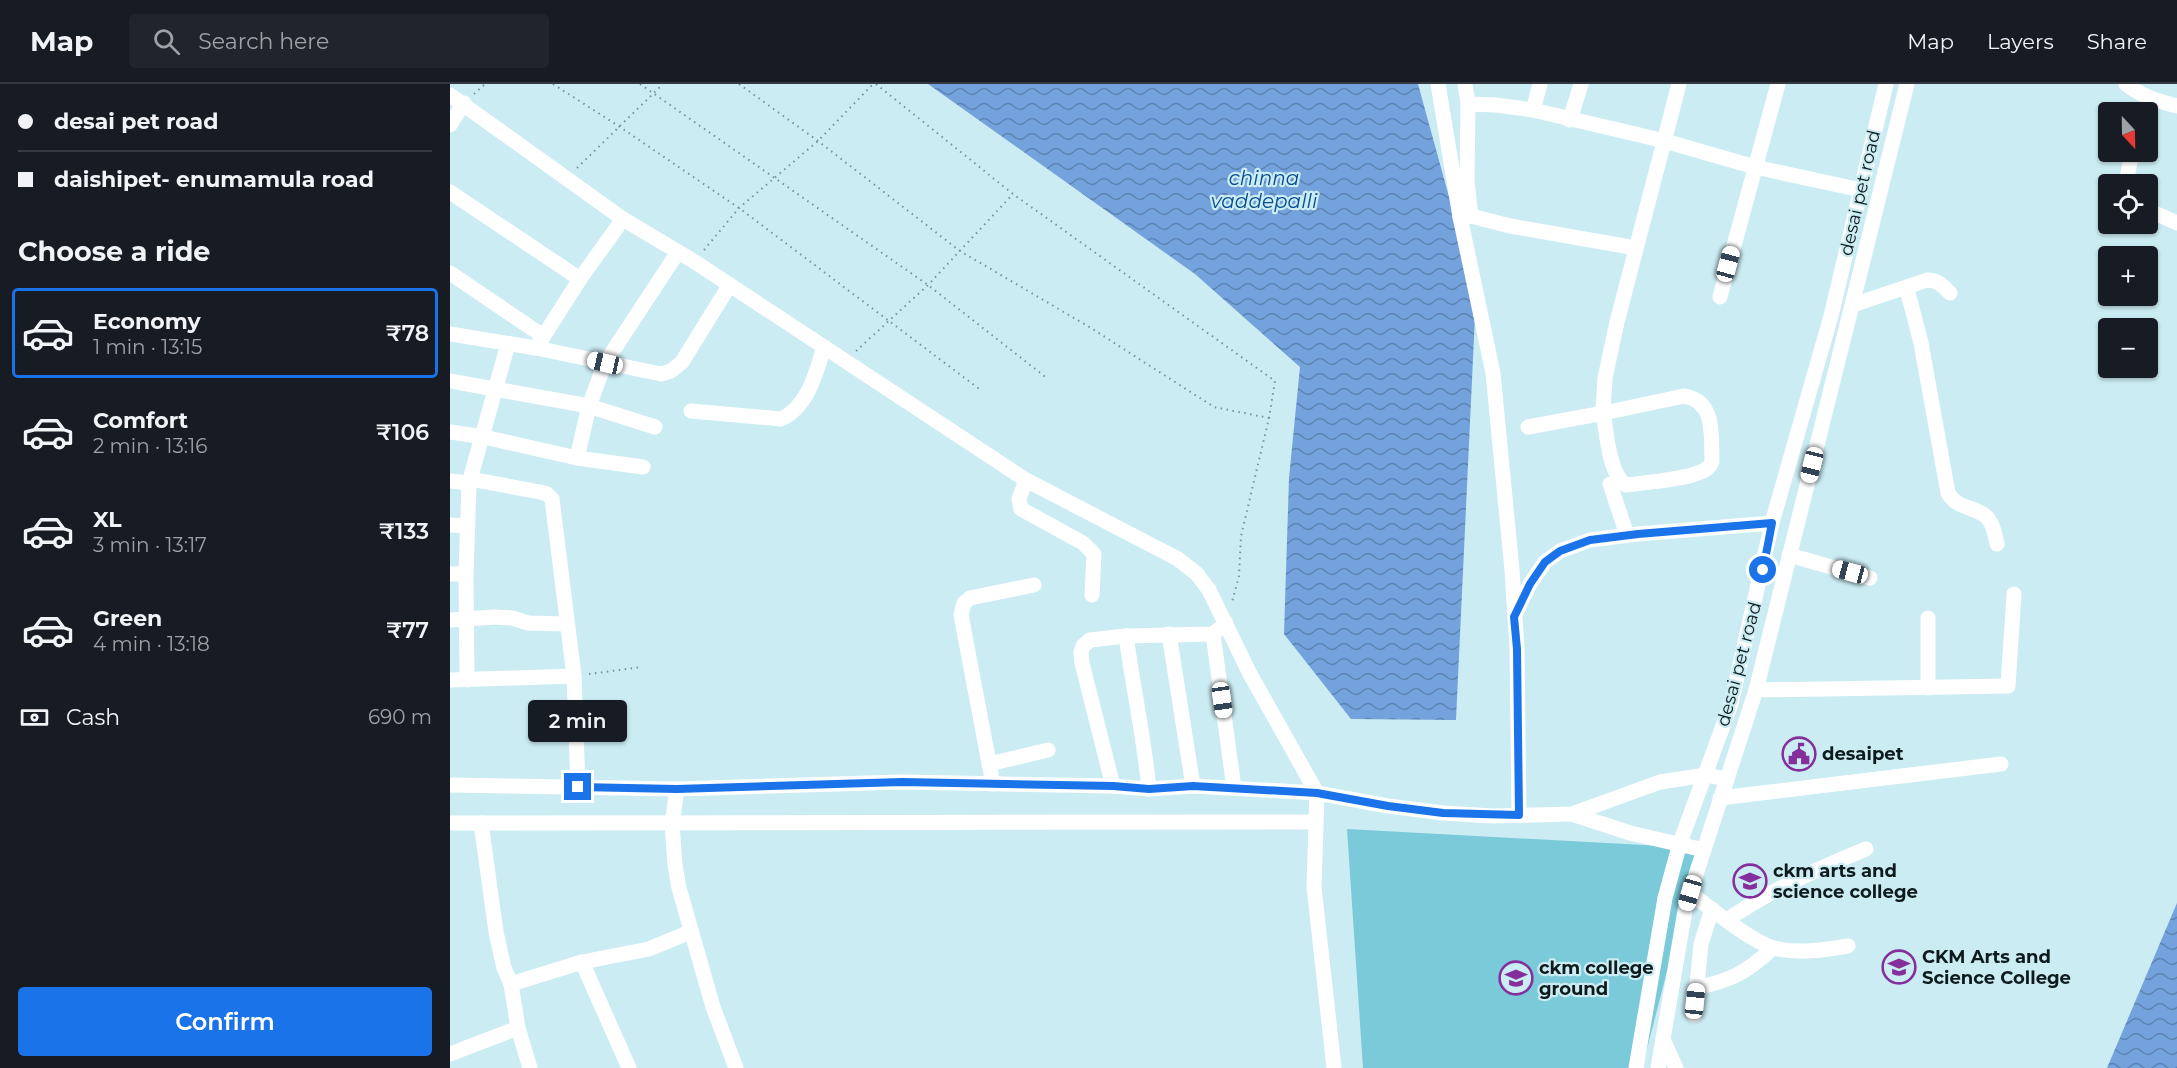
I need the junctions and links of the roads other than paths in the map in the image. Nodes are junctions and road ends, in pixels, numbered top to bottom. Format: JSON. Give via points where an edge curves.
{"nodes":[{"id":1,"x":1438,"y":84,"type":"edge"},
{"id":2,"x":1464,"y":84,"type":"edge"},
{"id":3,"x":1540,"y":84,"type":"edge"},
{"id":4,"x":1581,"y":84,"type":"edge"},
{"id":5,"x":1679,"y":84,"type":"edge"},
{"id":6,"x":1778,"y":84,"type":"edge"},
{"id":7,"x":1886,"y":84,"type":"edge"},
{"id":8,"x":1907,"y":84,"type":"edge"},
{"id":9,"x":2126,"y":84,"type":"edge"},
{"id":10,"x":450,"y":94,"type":"edge"},
{"id":11,"x":464,"y":103,"type":"junction"},
{"id":12,"x":1468,"y":104,"type":"junction"},
{"id":13,"x":2177,"y":106,"type":"edge"},
{"id":14,"x":1533,"y":110,"type":"junction"},
{"id":15,"x":1570,"y":120,"type":"junction"},
{"id":16,"x":450,"y":125,"type":"edge"},
{"id":17,"x":1665,"y":141,"type":"junction"},
{"id":18,"x":1755,"y":166,"type":"junction"},
{"id":19,"x":1861,"y":190,"type":"junction"},
{"id":20,"x":450,"y":192,"type":"edge"},
{"id":21,"x":2158,"y":214,"type":"edge"},
{"id":22,"x":1466,"y":217,"type":"junction"},
{"id":23,"x":623,"y":219,"type":"junction"},
{"id":24,"x":2177,"y":223,"type":"edge"},
{"id":25,"x":1636,"y":248,"type":"junction"},
{"id":26,"x":678,"y":252,"type":"junction"},
{"id":27,"x":450,"y":273,"type":"edge"},
{"id":28,"x":580,"y":279,"type":"junction"},
{"id":29,"x":729,"y":286,"type":"junction"},
{"id":30,"x":1907,"y":289,"type":"junction"},
{"id":31,"x":1950,"y":293,"type":"dead end"},
{"id":32,"x":1720,"y":297,"type":"dead end"},
{"id":33,"x":1852,"y":305,"type":"junction"},
{"id":34,"x":450,"y":334,"type":"edge"},
{"id":35,"x":540,"y":342,"type":"junction"},
{"id":36,"x":508,"y":344,"type":"junction"},
{"id":37,"x":821,"y":357,"type":"junction"},
{"id":38,"x":605,"y":363,"type":"junction"},
{"id":39,"x":450,"y":381,"type":"edge"},
{"id":40,"x":496,"y":389,"type":"junction"},
{"id":41,"x":589,"y":406,"type":"junction"},
{"id":42,"x":691,"y":411,"type":"dead end"},
{"id":43,"x":1604,"y":414,"type":"junction"},
{"id":44,"x":655,"y":427,"type":"dead end"},
{"id":45,"x":1528,"y":427,"type":"dead end"},
{"id":46,"x":450,"y":432,"type":"edge"},
{"id":47,"x":484,"y":437,"type":"junction"},
{"id":48,"x":577,"y":458,"type":"junction"},
{"id":49,"x":643,"y":467,"type":"dead end"},
{"id":50,"x":1026,"y":480,"type":"junction"},
{"id":51,"x":470,"y":481,"type":"junction"},
{"id":52,"x":450,"y":482,"type":"edge"},
{"id":53,"x":1610,"y":484,"type":"dead end"},
{"id":54,"x":1772,"y":523,"type":"junction"},
{"id":55,"x":450,"y":525,"type":"edge"},
{"id":56,"x":468,"y":526,"type":"junction"},
{"id":57,"x":1627,"y":535,"type":"junction"},
{"id":58,"x":1997,"y":544,"type":"dead end"},
{"id":59,"x":1789,"y":555,"type":"junction"},
{"id":60,"x":450,"y":574,"type":"edge"},
{"id":61,"x":466,"y":574,"type":"junction"},
{"id":62,"x":1870,"y":578,"type":"dead end"},
{"id":63,"x":1034,"y":585,"type":"dead end"},
{"id":64,"x":2014,"y":594,"type":"dead end"},
{"id":65,"x":1092,"y":595,"type":"dead end"},
{"id":66,"x":1514,"y":617,"type":"junction"},
{"id":67,"x":1929,"y":618,"type":"dead end"},
{"id":68,"x":458,"y":620,"type":"edge"},
{"id":69,"x":1226,"y":623,"type":"junction"},
{"id":70,"x":567,"y":624,"type":"junction"},
{"id":71,"x":1169,"y":634,"type":"junction"},
{"id":72,"x":1213,"y":634,"type":"junction"},
{"id":73,"x":1126,"y":636,"type":"junction"},
{"id":74,"x":574,"y":676,"type":"junction"},
{"id":75,"x":467,"y":680,"type":"junction"},
{"id":76,"x":450,"y":681,"type":"edge"},
{"id":77,"x":1928,"y":688,"type":"junction"},
{"id":78,"x":1756,"y":690,"type":"junction"},
{"id":79,"x":1048,"y":750,"type":"dead end"},
{"id":80,"x":989,"y":764,"type":"junction"},
{"id":81,"x":2001,"y":764,"type":"dead end"},
{"id":82,"x":1706,"y":775,"type":"junction"},
{"id":83,"x":1726,"y":779,"type":"junction"},
{"id":84,"x":993,"y":783,"type":"junction"},
{"id":85,"x":450,"y":784,"type":"edge"},
{"id":86,"x":1113,"y":786,"type":"junction"},
{"id":87,"x":1193,"y":786,"type":"junction"},
{"id":88,"x":578,"y":787,"type":"junction"},
{"id":89,"x":1234,"y":788,"type":"junction"},
{"id":90,"x":677,"y":789,"type":"junction"},
{"id":91,"x":1149,"y":789,"type":"junction"},
{"id":92,"x":1317,"y":793,"type":"junction"},
{"id":93,"x":1720,"y":798,"type":"junction"},
{"id":94,"x":1572,"y":814,"type":"junction"},
{"id":95,"x":1519,"y":815,"type":"junction"},
{"id":96,"x":1316,"y":822,"type":"junction"},
{"id":97,"x":450,"y":823,"type":"edge"},
{"id":98,"x":481,"y":823,"type":"junction"},
{"id":99,"x":672,"y":824,"type":"junction"},
{"id":100,"x":1680,"y":843,"type":"junction"},
{"id":101,"x":1866,"y":849,"type":"dead end"},
{"id":102,"x":1704,"y":850,"type":"junction"},
{"id":103,"x":1690,"y":893,"type":"junction"},
{"id":104,"x":1712,"y":909,"type":"junction"},
{"id":105,"x":1727,"y":920,"type":"junction"},
{"id":106,"x":690,"y":932,"type":"junction"},
{"id":107,"x":1848,"y":946,"type":"dead end"},
{"id":108,"x":1773,"y":948,"type":"junction"},
{"id":109,"x":582,"y":962,"type":"junction"},
{"id":110,"x":511,"y":984,"type":"junction"},
{"id":111,"x":1696,"y":988,"type":"junction"},
{"id":112,"x":1694,"y":1015,"type":"dead end"},
{"id":113,"x":518,"y":1028,"type":"junction"},
{"id":114,"x":1663,"y":1039,"type":"junction"},
{"id":115,"x":450,"y":1054,"type":"edge"},
{"id":116,"x":530,"y":1068,"type":"edge"},
{"id":117,"x":629,"y":1068,"type":"edge"},
{"id":118,"x":736,"y":1068,"type":"edge"},
{"id":119,"x":1334,"y":1068,"type":"edge"},
{"id":120,"x":1636,"y":1068,"type":"edge"},
{"id":121,"x":1658,"y":1068,"type":"edge"},
{"id":122,"x":1676,"y":1068,"type":"edge"}],
"edges":[{"from":1,"to":22,"type":"street"},
{"from":2,"to":12,"type":"street"},
{"from":3,"to":14,"type":"street"},
{"from":4,"to":15,"type":"street"},
{"from":5,"to":17,"type":"street"},
{"from":6,"to":18,"type":"street"},
{"from":7,"to":19,"type":"street","name":"desai pet road"},
{"from":8,"to":33,"type":"street","name":"desai pet road"},
{"from":9,"to":13,"type":"street","via":[[2153,101]]},
{"from":10,"to":11,"type":"street"},
{"from":11,"to":16,"type":"street"},
{"from":11,"to":23,"type":"street"},
{"from":12,"to":14,"type":"street"},
{"from":12,"to":22,"type":"street"},
{"from":14,"to":15,"type":"street"},
{"from":15,"to":17,"type":"street"},
{"from":17,"to":18,"type":"street"},
{"from":17,"to":25,"type":"street"},
{"from":18,"to":19,"type":"street"},
{"from":18,"to":32,"type":"street"},
{"from":19,"to":54,"type":"street","name":"desai pet road","via":[[1831,316]]},
{"from":20,"to":28,"type":"street"},
{"from":21,"to":24,"type":"street"},
{"from":22,"to":25,"type":"street"},
{"from":22,"to":66,"type":"street","via":[[1493,373]]},
{"from":23,"to":26,"type":"street"},
{"from":23,"to":28,"type":"street"},
{"from":25,"to":43,"type":"street","via":[[1605,378]]},
{"from":26,"to":29,"type":"street"},
{"from":26,"to":38,"type":"street"},
{"from":27,"to":35,"type":"street"},
{"from":28,"to":35,"type":"street"},
{"from":29,"to":37,"type":"street"},
{"from":29,"to":38,"type":"street","via":[[672,371],[651,373]]},
{"from":30,"to":31,"type":"street","via":[[1935,280]]},
{"from":30,"to":33,"type":"street"},
{"from":30,"to":58,"type":"street","via":[[1921,343],[1948,493],[1962,507],[1987,516]]},
{"from":33,"to":59,"type":"street","name":"desai pet road"},
{"from":34,"to":36,"type":"street"},
{"from":35,"to":36,"type":"street"},
{"from":35,"to":38,"type":"street"},
{"from":36,"to":40,"type":"street"},
{"from":37,"to":42,"type":"street","via":[[797,408],[781,418]]},
{"from":37,"to":50,"type":"street","via":[[844,362]]},
{"from":38,"to":41,"type":"street"},
{"from":39,"to":40,"type":"street"},
{"from":40,"to":41,"type":"street"},
{"from":40,"to":47,"type":"street"},
{"from":41,"to":44,"type":"street"},
{"from":41,"to":48,"type":"street"},
{"from":43,"to":43,"type":"street","via":[[1614,471],[1626,485],[1704,471],[1712,462],[1709,416],[1695,398],[1684,396]]},
{"from":43,"to":45,"type":"street"},
{"from":46,"to":47,"type":"street"},
{"from":47,"to":48,"type":"street"},
{"from":47,"to":51,"type":"street"},
{"from":48,"to":49,"type":"street"},
{"from":50,"to":65,"type":"street","via":[[1019,499],[1021,509],[1083,543],[1094,554]]},
{"from":50,"to":69,"type":"street","via":[[1178,559],[1197,574]]},
{"from":51,"to":52,"type":"street"},
{"from":51,"to":56,"type":"street"},
{"from":51,"to":70,"type":"street","via":[[540,492],[552,499]]},
{"from":53,"to":57,"type":"street"},
{"from":54,"to":57,"type":"street"},
{"from":54,"to":82,"type":"street","name":"desai pet road","via":[[1731,704]]},
{"from":55,"to":56,"type":"street"},
{"from":56,"to":61,"type":"street"},
{"from":57,"to":66,"type":"street","via":[[1590,540],[1560,551],[1545,562]]},
{"from":59,"to":62,"type":"street"},
{"from":59,"to":78,"type":"street","name":"desai pet road"},
{"from":60,"to":61,"type":"street"},
{"from":61,"to":68,"type":"street"},
{"from":63,"to":80,"type":"street","via":[[970,598],[962,608]]},
{"from":64,"to":77,"type":"street","via":[[2008,686]]},
{"from":66,"to":95,"type":"street"},
{"from":67,"to":77,"type":"street"},
{"from":68,"to":70,"type":"street","via":[[495,617]]},
{"from":68,"to":75,"type":"street"},
{"from":69,"to":72,"type":"street"},
{"from":69,"to":92,"type":"street"},
{"from":70,"to":74,"type":"street"},
{"from":71,"to":72,"type":"street"},
{"from":71,"to":73,"type":"street"},
{"from":71,"to":87,"type":"street"},
{"from":72,"to":89,"type":"street"},
{"from":73,"to":86,"type":"street","via":[[1090,640],[1081,652]]},
{"from":73,"to":91,"type":"street"},
{"from":74,"to":75,"type":"street"},
{"from":74,"to":88,"type":"street"},
{"from":75,"to":76,"type":"street"},
{"from":77,"to":78,"type":"street"},
{"from":78,"to":83,"type":"street","name":"desai pet road"},
{"from":79,"to":80,"type":"street"},
{"from":80,"to":84,"type":"street"},
{"from":81,"to":93,"type":"street"},
{"from":82,"to":83,"type":"street"},
{"from":82,"to":94,"type":"street","via":[[1660,782]]},
{"from":82,"to":100,"type":"street","name":"desai pet road"},
{"from":83,"to":93,"type":"street","name":"desai pet road"},
{"from":84,"to":86,"type":"street"},
{"from":84,"to":90,"type":"street"},
{"from":85,"to":88,"type":"street"},
{"from":86,"to":91,"type":"street"},
{"from":87,"to":89,"type":"street"},
{"from":87,"to":91,"type":"street"},
{"from":88,"to":90,"type":"street"},
{"from":89,"to":92,"type":"street"},
{"from":90,"to":99,"type":"street"},
{"from":92,"to":95,"type":"street","via":[[1443,813]]},
{"from":92,"to":96,"type":"street"},
{"from":93,"to":102,"type":"street","name":"desai pet road"},
{"from":94,"to":95,"type":"street"},
{"from":94,"to":100,"type":"street","via":[[1630,833]]},
{"from":96,"to":99,"type":"street"},
{"from":96,"to":119,"type":"street","via":[[1314,887]]},
{"from":97,"to":98,"type":"street"},
{"from":98,"to":99,"type":"street"},
{"from":98,"to":110,"type":"street","via":[[496,932]]},
{"from":99,"to":106,"type":"street","via":[[675,865]]},
{"from":100,"to":102,"type":"street"},
{"from":100,"to":120,"type":"street","name":"desai pet road","via":[[1665,898]]},
{"from":101,"to":105,"type":"street","via":[[1777,889]]},
{"from":102,"to":103,"type":"street","name":"desai pet road"},
{"from":103,"to":104,"type":"street"},
{"from":103,"to":114,"type":"street","name":"desai pet road"},
{"from":104,"to":105,"type":"street"},
{"from":104,"to":111,"type":"street","via":[[1701,944]]},
{"from":105,"to":108,"type":"street"},
{"from":106,"to":109,"type":"street","via":[[648,949]]},
{"from":106,"to":118,"type":"street"},
{"from":107,"to":108,"type":"street"},
{"from":108,"to":111,"type":"street","via":[[1737,976]]},
{"from":109,"to":110,"type":"street"},
{"from":109,"to":117,"type":"street"},
{"from":110,"to":113,"type":"street"},
{"from":111,"to":112,"type":"street"},
{"from":113,"to":115,"type":"street"},
{"from":113,"to":116,"type":"street"},
{"from":114,"to":121,"type":"street","name":"desai pet road"},
{"from":114,"to":122,"type":"street"}]}
